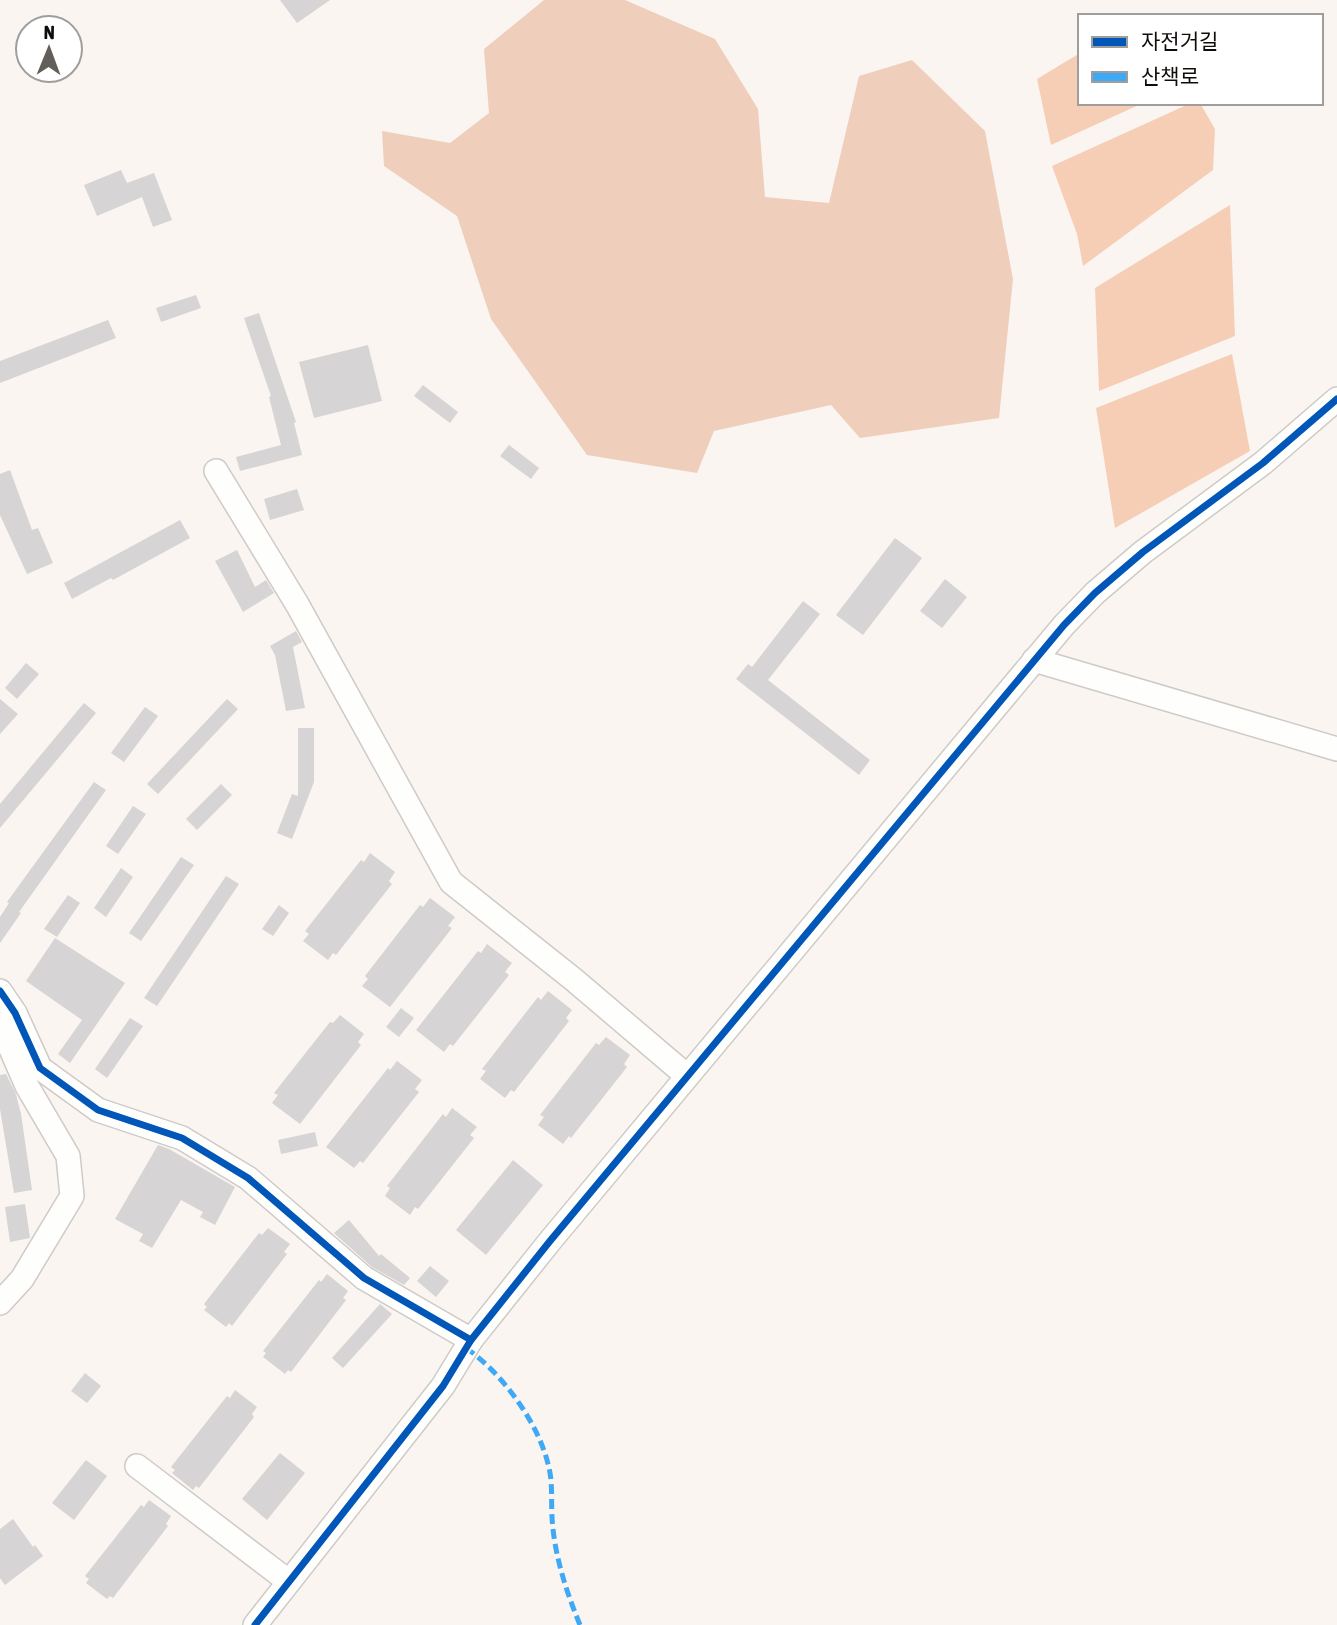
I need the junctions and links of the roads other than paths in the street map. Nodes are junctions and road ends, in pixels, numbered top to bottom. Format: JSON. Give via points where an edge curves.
{"nodes":[{"id":1,"x":1337,"y":399,"type":"edge"},
{"id":2,"x":216,"y":471,"type":"dead end"},
{"id":3,"x":1034,"y":660,"type":"junction"},
{"id":4,"x":1337,"y":749,"type":"edge"},
{"id":5,"x":0,"y":991,"type":"edge"},
{"id":6,"x":0,"y":1024,"type":"edge"},
{"id":7,"x":687,"y":1076,"type":"junction"},
{"id":8,"x":0,"y":1303,"type":"edge"},
{"id":9,"x":471,"y":1340,"type":"junction"},
{"id":10,"x":136,"y":1466,"type":"dead end"},
{"id":11,"x":288,"y":1581,"type":"junction"},
{"id":12,"x":255,"y":1625,"type":"edge"}],
"edges":[{"from":1,"to":3,"type":"street","via":[[1263,463],[1126,566]]},
{"from":2,"to":7,"type":"street","via":[[297,604],[451,882]]},
{"from":3,"to":4,"type":"street"},
{"from":3,"to":7,"type":"street"},
{"from":5,"to":9,"type":"street","via":[[40,1068],[98,1110],[182,1138],[248,1178],[364,1278]]},
{"from":6,"to":8,"type":"street","via":[[27,1086],[68,1156],[72,1196],[22,1279]]},
{"from":7,"to":9,"type":"street"},
{"from":9,"to":11,"type":"street","via":[[443,1386]]},
{"from":10,"to":11,"type":"street"},
{"from":11,"to":12,"type":"street"}]}
